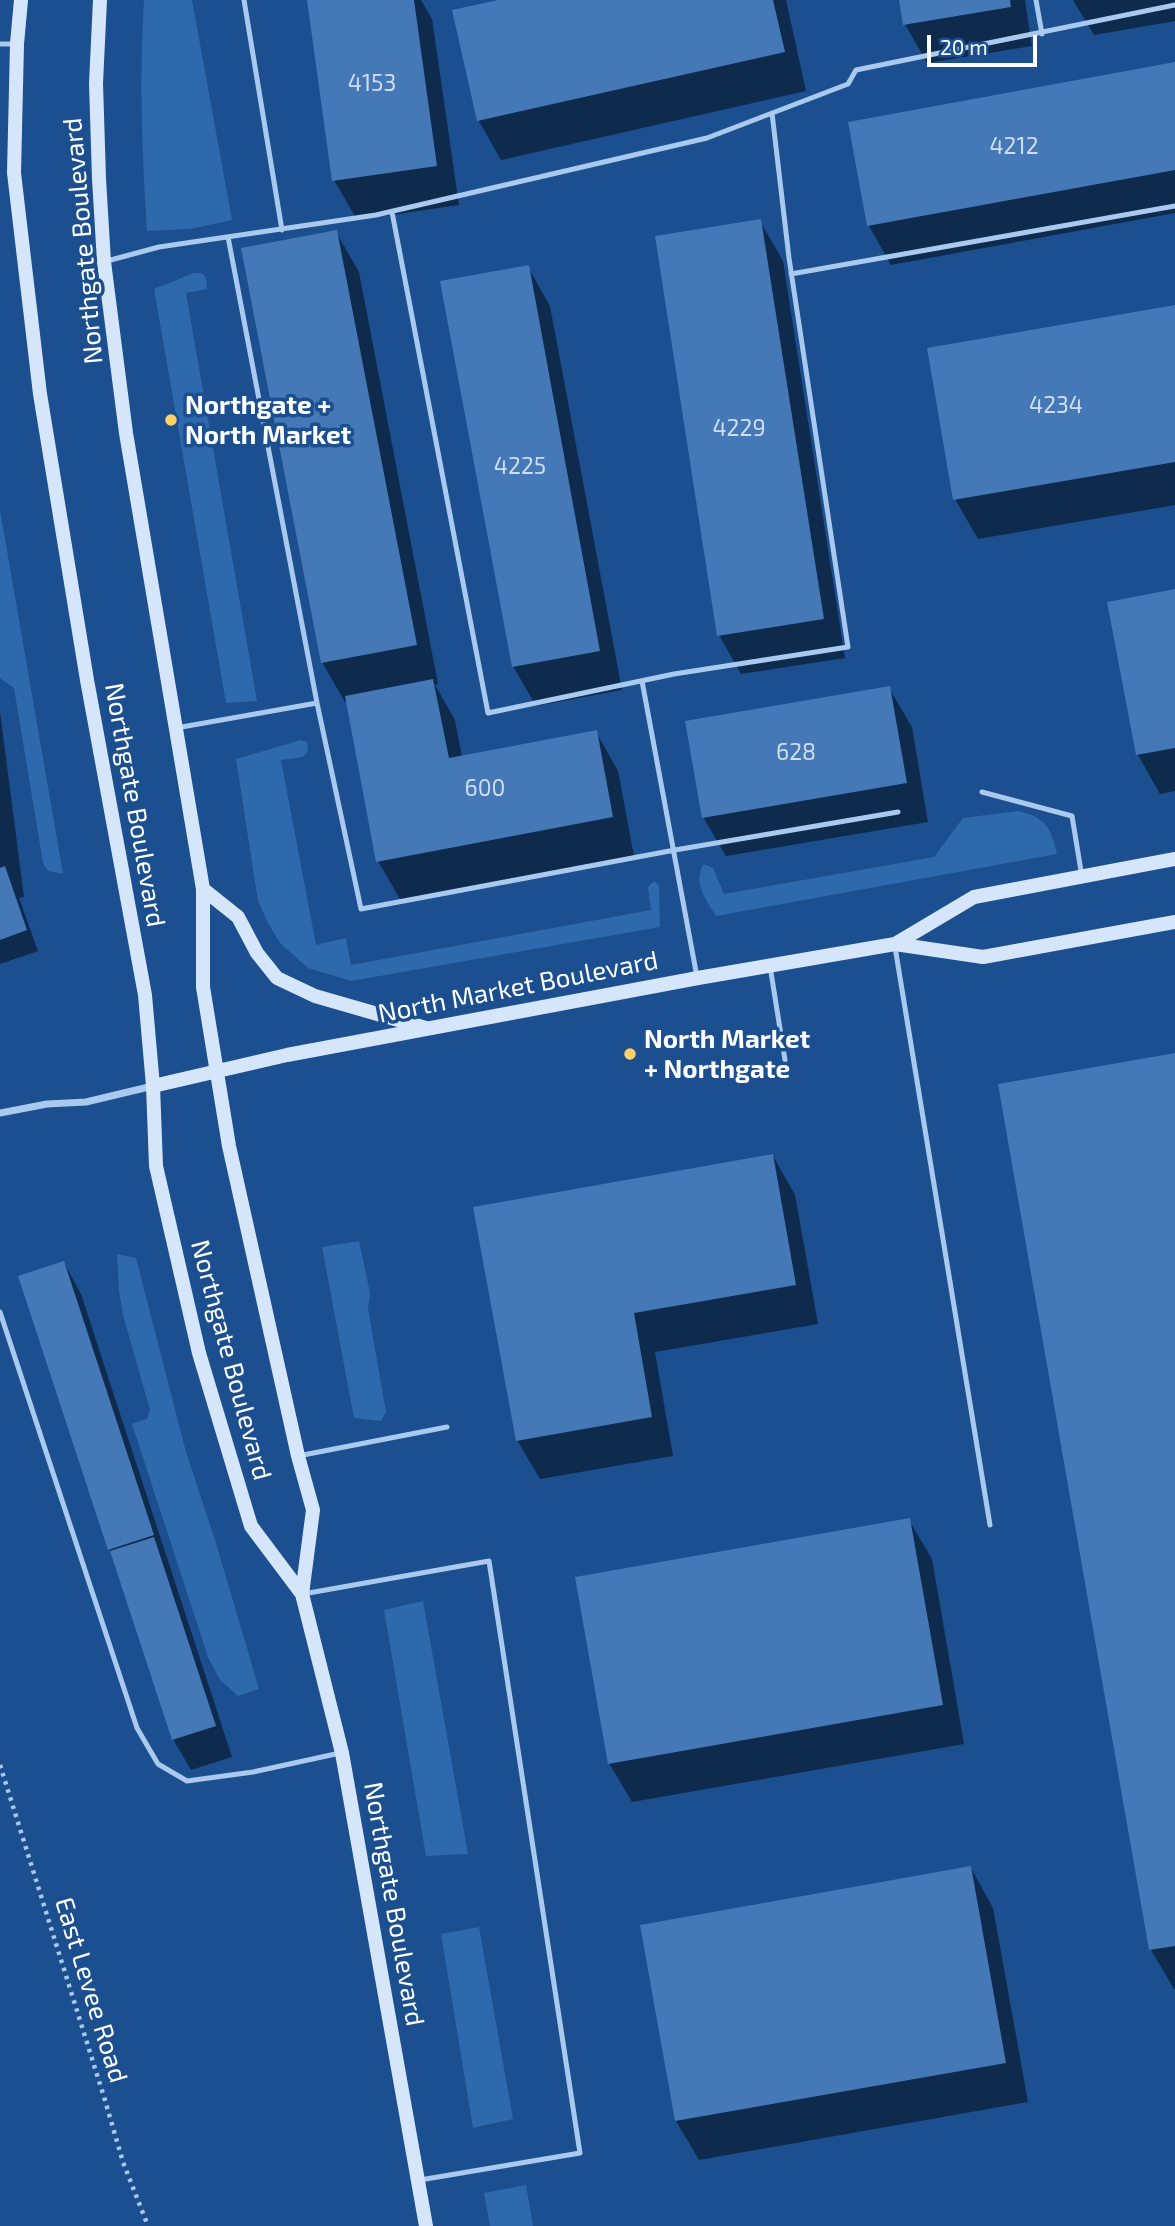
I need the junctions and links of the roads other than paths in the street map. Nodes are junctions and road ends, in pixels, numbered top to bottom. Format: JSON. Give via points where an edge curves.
{"nodes":[{"id":1,"x":21,"y":0,"type":"edge"},
{"id":2,"x":100,"y":0,"type":"edge"},
{"id":3,"x":244,"y":0,"type":"edge"},
{"id":4,"x":1036,"y":0,"type":"edge"},
{"id":5,"x":1175,"y":5,"type":"edge"},
{"id":6,"x":1042,"y":34,"type":"junction"},
{"id":7,"x":0,"y":44,"type":"edge"},
{"id":8,"x":17,"y":44,"type":"junction"},
{"id":9,"x":772,"y":113,"type":"junction"},
{"id":10,"x":1175,"y":206,"type":"edge"},
{"id":11,"x":392,"y":212,"type":"junction"},
{"id":12,"x":282,"y":230,"type":"junction"},
{"id":13,"x":228,"y":237,"type":"junction"},
{"id":14,"x":104,"y":262,"type":"junction"},
{"id":15,"x":791,"y":274,"type":"junction"},
{"id":16,"x":642,"y":681,"type":"junction"},
{"id":17,"x":317,"y":703,"type":"junction"},
{"id":18,"x":174,"y":728,"type":"junction"},
{"id":19,"x":982,"y":792,"type":"dead end"},
{"id":20,"x":898,"y":812,"type":"dead end"},
{"id":21,"x":675,"y":850,"type":"junction"},
{"id":22,"x":1175,"y":859,"type":"edge"},
{"id":23,"x":1082,"y":877,"type":"junction"},
{"id":24,"x":202,"y":889,"type":"junction"},
{"id":25,"x":1175,"y":922,"type":"edge"},
{"id":26,"x":895,"y":944,"type":"junction"},
{"id":27,"x":769,"y":966,"type":"junction"},
{"id":28,"x":698,"y":978,"type":"junction"},
{"id":29,"x":428,"y":1028,"type":"junction"},
{"id":30,"x":785,"y":1060,"type":"dead end"},
{"id":31,"x":217,"y":1070,"type":"junction"},
{"id":32,"x":153,"y":1086,"type":"junction"},
{"id":33,"x":0,"y":1113,"type":"edge"},
{"id":34,"x":0,"y":1312,"type":"edge"},
{"id":35,"x":447,"y":1427,"type":"dead end"},
{"id":36,"x":298,"y":1456,"type":"junction"},
{"id":37,"x":989,"y":1525,"type":"dead end"},
{"id":38,"x":303,"y":1594,"type":"junction"},
{"id":39,"x":342,"y":1753,"type":"junction"},
{"id":40,"x":417,"y":2180,"type":"junction"},
{"id":41,"x":426,"y":2226,"type":"edge"}],
"edges":[{"from":1,"to":8,"type":"main road","name":"Northgate Boulevard"},
{"from":2,"to":14,"type":"main road","name":"Northgate Boulevard","via":[[96,83]]},
{"from":3,"to":12,"type":"lane"},
{"from":4,"to":6,"type":"lane"},
{"from":5,"to":6,"type":"lane"},
{"from":6,"to":9,"type":"lane","via":[[856,70],[848,85]]},
{"from":7,"to":8,"type":"lane"},
{"from":8,"to":32,"type":"main road","name":"Northgate Boulevard","via":[[13,173],[40,394],[145,995]]},
{"from":9,"to":11,"type":"lane","via":[[707,138]]},
{"from":9,"to":15,"type":"lane"},
{"from":10,"to":15,"type":"lane"},
{"from":11,"to":12,"type":"lane"},
{"from":11,"to":16,"type":"lane","via":[[488,713]]},
{"from":12,"to":13,"type":"lane"},
{"from":13,"to":14,"type":"lane","via":[[143,250]]},
{"from":13,"to":17,"type":"lane"},
{"from":14,"to":18,"type":"main road","name":"Northgate Boulevard","via":[[126,433]]},
{"from":15,"to":16,"type":"lane","via":[[848,647]]},
{"from":16,"to":21,"type":"lane"},
{"from":17,"to":18,"type":"lane"},
{"from":17,"to":21,"type":"lane","via":[[361,909]]},
{"from":18,"to":24,"type":"main road","name":"Northgate Boulevard"},
{"from":19,"to":23,"type":"lane","via":[[1072,816]]},
{"from":20,"to":21,"type":"lane"},
{"from":21,"to":28,"type":"lane"},
{"from":22,"to":23,"type":"main road","name":"North Market Boulevard"},
{"from":23,"to":26,"type":"main road","name":"North Market Boulevard","via":[[974,897]]},
{"from":24,"to":29,"type":"main road","via":[[238,918],[277,978],[315,996]]},
{"from":24,"to":31,"type":"main road","name":"Northgate Boulevard","via":[[203,987]]},
{"from":25,"to":26,"type":"main road","name":"North Market Boulevard","via":[[983,957]]},
{"from":26,"to":27,"type":"main road","name":"North Market Boulevard"},
{"from":26,"to":37,"type":"lane"},
{"from":27,"to":28,"type":"main road","name":"North Market Boulevard"},
{"from":27,"to":30,"type":"lane"},
{"from":28,"to":29,"type":"main road","name":"North Market Boulevard"},
{"from":29,"to":31,"type":"main road","name":"North Market Boulevard"},
{"from":31,"to":32,"type":"main road","name":"North Market Boulevard"},
{"from":31,"to":36,"type":"main road","name":"Northgate Boulevard","via":[[229,1146]]},
{"from":32,"to":33,"type":"street","via":[[86,1102]]},
{"from":32,"to":38,"type":"main road","name":"Northgate Boulevard","via":[[156,1166],[199,1353],[251,1526]]},
{"from":34,"to":39,"type":"lane","via":[[137,1728],[158,1764],[187,1781]]},
{"from":35,"to":36,"type":"lane"},
{"from":36,"to":38,"type":"main road","name":"Northgate Boulevard","via":[[313,1510]]},
{"from":38,"to":39,"type":"main road","name":"Northgate Boulevard"},
{"from":38,"to":40,"type":"lane","via":[[489,1561],[580,2153]]},
{"from":39,"to":40,"type":"main road","name":"Northgate Boulevard"},
{"from":40,"to":41,"type":"main road","name":"Northgate Boulevard"}]}
